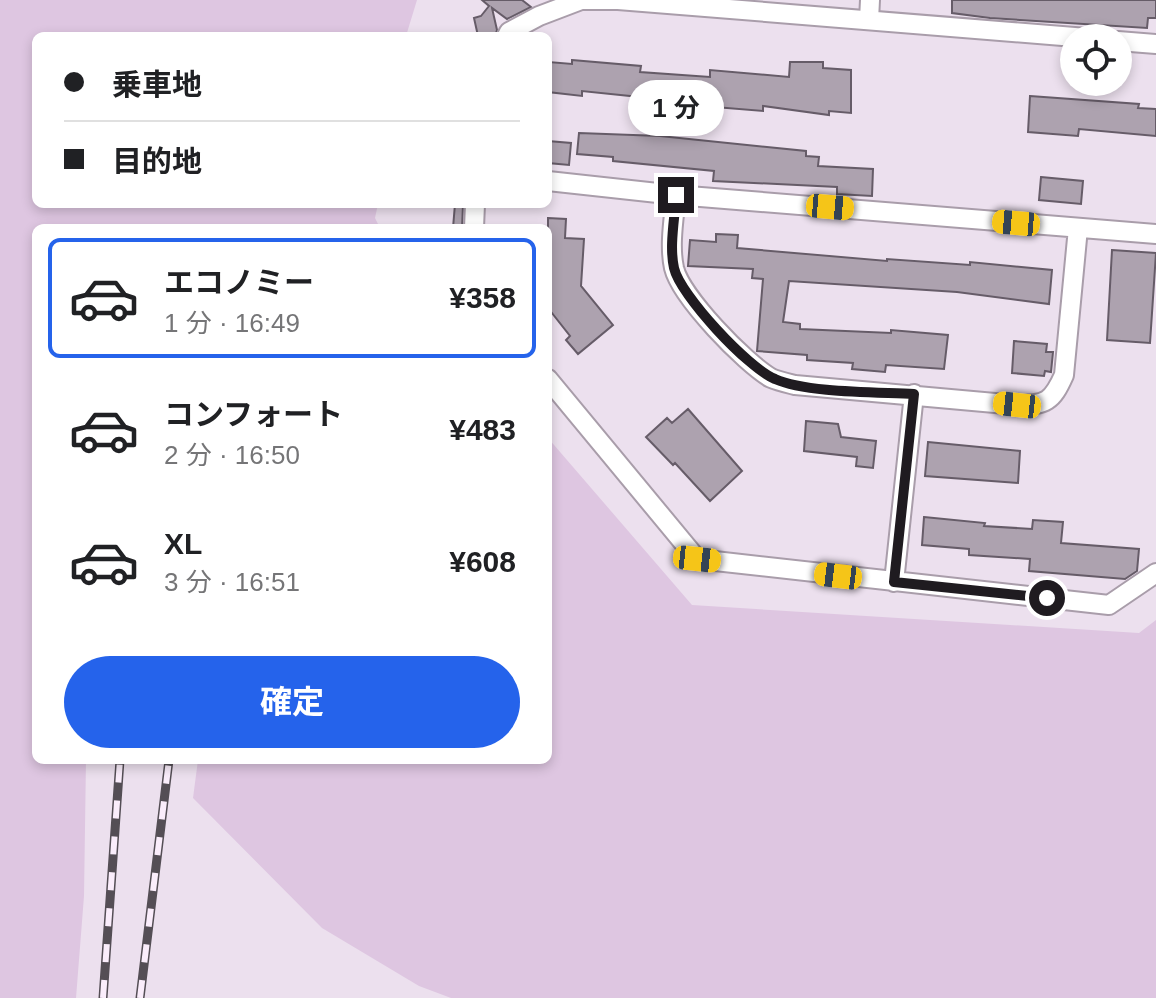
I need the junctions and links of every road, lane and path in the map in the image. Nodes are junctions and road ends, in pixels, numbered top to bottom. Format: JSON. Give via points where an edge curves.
{"nodes":[{"id":1,"x":582,"y":0,"type":"edge"},
{"id":2,"x":618,"y":0,"type":"edge"},
{"id":3,"x":870,"y":0,"type":"edge"},
{"id":4,"x":869,"y":20,"type":"junction"},
{"id":5,"x":509,"y":32,"type":"edge"},
{"id":6,"x":1060,"y":36,"type":"edge"},
{"id":7,"x":1132,"y":42,"type":"edge"},
{"id":8,"x":1156,"y":44,"type":"edge"},
{"id":9,"x":552,"y":181,"type":"edge"},
{"id":10,"x":676,"y":195,"type":"junction"},
{"id":11,"x":1078,"y":228,"type":"junction"},
{"id":12,"x":1156,"y":234,"type":"edge"},
{"id":13,"x":552,"y":384,"type":"edge"},
{"id":14,"x":914,"y":394,"type":"junction"},
{"id":15,"x":1156,"y":573,"type":"edge"},
{"id":16,"x":894,"y":582,"type":"junction"}],
"edges":[{"from":1,"to":2,"type":"street"},
{"from":1,"to":5,"type":"street"},
{"from":2,"to":4,"type":"street"},
{"from":3,"to":4,"type":"street"},
{"from":4,"to":6,"type":"street"},
{"from":7,"to":8,"type":"street"},
{"from":9,"to":10,"type":"street"},
{"from":10,"to":11,"type":"street"},
{"from":10,"to":14,"type":"street","via":[[673,255],[678,280],[714,327],[751,363],[772,379],[795,385]]},
{"from":11,"to":12,"type":"street"},
{"from":11,"to":14,"type":"street","via":[[1064,375],[1055,395],[1039,405],[1017,405]]},
{"from":13,"to":16,"type":"street","via":[[697,559]]},
{"from":14,"to":16,"type":"street"},
{"from":15,"to":16,"type":"street","via":[[1109,605]]}]}
